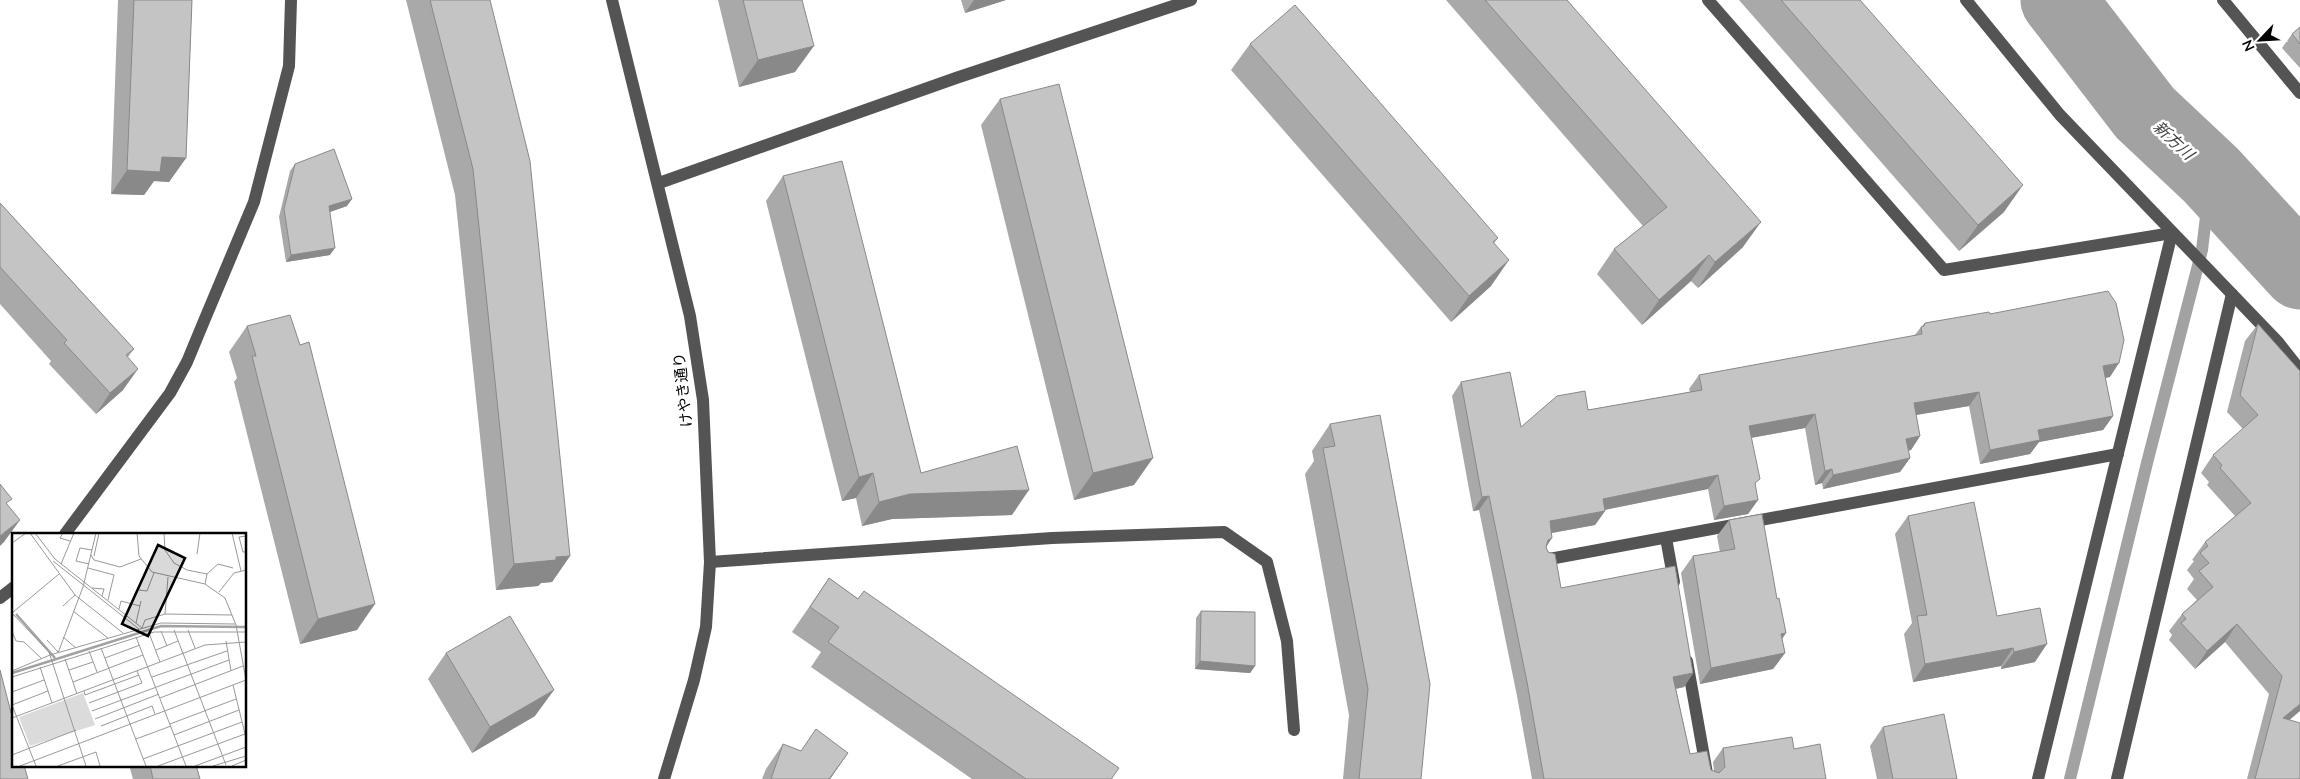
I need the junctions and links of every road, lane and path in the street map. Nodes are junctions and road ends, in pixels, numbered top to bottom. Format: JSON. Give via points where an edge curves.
{"nodes":[{"id":1,"x":291,"y":0,"type":"edge"},
{"id":2,"x":612,"y":0,"type":"edge"},
{"id":3,"x":1191,"y":0,"type":"edge"},
{"id":4,"x":1708,"y":0,"type":"edge"},
{"id":5,"x":1966,"y":0,"type":"edge"},
{"id":6,"x":2229,"y":2,"type":"edge"},
{"id":7,"x":2300,"y":93,"type":"edge"},
{"id":8,"x":658,"y":182,"type":"junction"},
{"id":9,"x":2172,"y":233,"type":"junction"},
{"id":10,"x":2232,"y":294,"type":"junction"},
{"id":11,"x":2300,"y":370,"type":"edge"},
{"id":12,"x":2118,"y":454,"type":"junction"},
{"id":13,"x":66,"y":533,"type":"edge"},
{"id":14,"x":1666,"y":538,"type":"junction"},
{"id":15,"x":1544,"y":560,"type":"edge"},
{"id":16,"x":710,"y":562,"type":"junction"},
{"id":17,"x":12,"y":589,"type":"edge"},
{"id":18,"x":1676,"y":596,"type":"edge"},
{"id":19,"x":0,"y":598,"type":"edge"},
{"id":20,"x":1684,"y":644,"type":"edge"},
{"id":21,"x":1294,"y":730,"type":"dead end"},
{"id":22,"x":664,"y":779,"type":"edge"},
{"id":23,"x":1708,"y":779,"type":"edge"},
{"id":24,"x":2038,"y":779,"type":"edge"},
{"id":25,"x":2117,"y":779,"type":"edge"}],
"edges":[{"from":1,"to":13,"type":"street","via":[[289,66],[254,202],[187,362],[170,393]]},
{"from":2,"to":8,"type":"street","name":"けやき通り"},
{"from":3,"to":8,"type":"street"},
{"from":4,"to":9,"type":"street","via":[[1944,270]]},
{"from":5,"to":9,"type":"street","via":[[2060,115]]},
{"from":6,"to":7,"type":"street"},
{"from":8,"to":16,"type":"street","name":"けやき通り","via":[[690,316],[703,400]]},
{"from":9,"to":10,"type":"street"},
{"from":9,"to":12,"type":"street"},
{"from":10,"to":11,"type":"street"},
{"from":10,"to":25,"type":"street"},
{"from":12,"to":14,"type":"street"},
{"from":12,"to":24,"type":"street"},
{"from":14,"to":15,"type":"street"},
{"from":14,"to":18,"type":"street"},
{"from":16,"to":21,"type":"street","via":[[1052,538],[1224,532],[1267,562],[1287,641]]},
{"from":16,"to":22,"type":"street","name":"けやき通り","via":[[706,627],[694,680]]},
{"from":17,"to":19,"type":"street"},
{"from":20,"to":23,"type":"street"}]}
